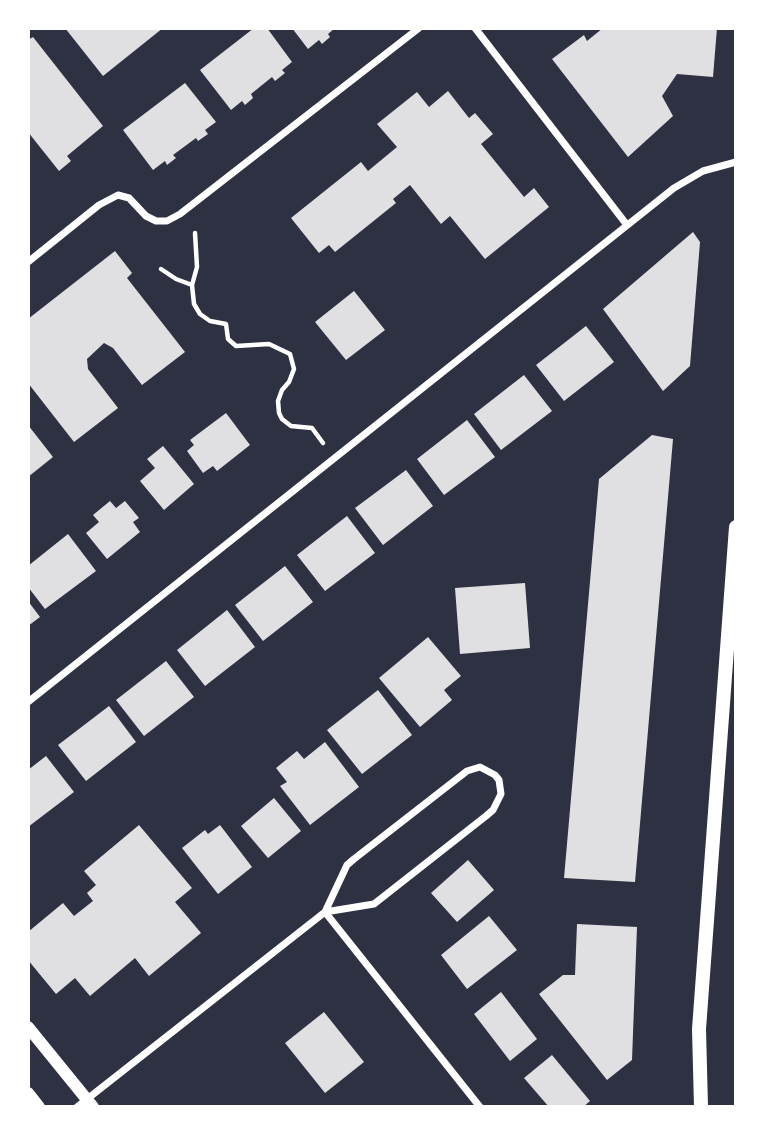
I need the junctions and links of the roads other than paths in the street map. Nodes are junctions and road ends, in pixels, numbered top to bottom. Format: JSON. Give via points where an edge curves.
{"nodes":[{"id":1,"x":419,"y":28,"type":"edge"},
{"id":2,"x":475,"y":28,"type":"edge"},
{"id":3,"x":736,"y":162,"type":"edge"},
{"id":4,"x":627,"y":225,"type":"junction"},
{"id":5,"x":28,"y":262,"type":"edge"},
{"id":6,"x":736,"y":527,"type":"edge"},
{"id":7,"x":730,"y":696,"type":"edge"},
{"id":8,"x":28,"y":702,"type":"edge"},
{"id":9,"x":326,"y":912,"type":"junction"},
{"id":10,"x":28,"y":1027,"type":"edge"},
{"id":11,"x":28,"y":1093,"type":"edge"},
{"id":12,"x":85,"y":1104,"type":"edge"},
{"id":13,"x":39,"y":1107,"type":"edge"},
{"id":14,"x":480,"y":1107,"type":"edge"},
{"id":15,"x":701,"y":1107,"type":"edge"}],
"edges":[{"from":1,"to":5,"type":"street","via":[[180,214],[156,221],[129,198],[118,195]]},
{"from":2,"to":4,"type":"street"},
{"from":3,"to":4,"type":"street","via":[[703,171]]},
{"from":4,"to":8,"type":"street"},
{"from":6,"to":7,"type":"main road"},
{"from":7,"to":15,"type":"main road","via":[[699,1029]]},
{"from":9,"to":9,"type":"street","via":[[373,904],[493,810],[500,794],[499,780],[480,767],[467,771],[347,865]]},
{"from":9,"to":12,"type":"street"},
{"from":9,"to":14,"type":"street"},
{"from":10,"to":12,"type":"street"},
{"from":11,"to":13,"type":"street"}]}
